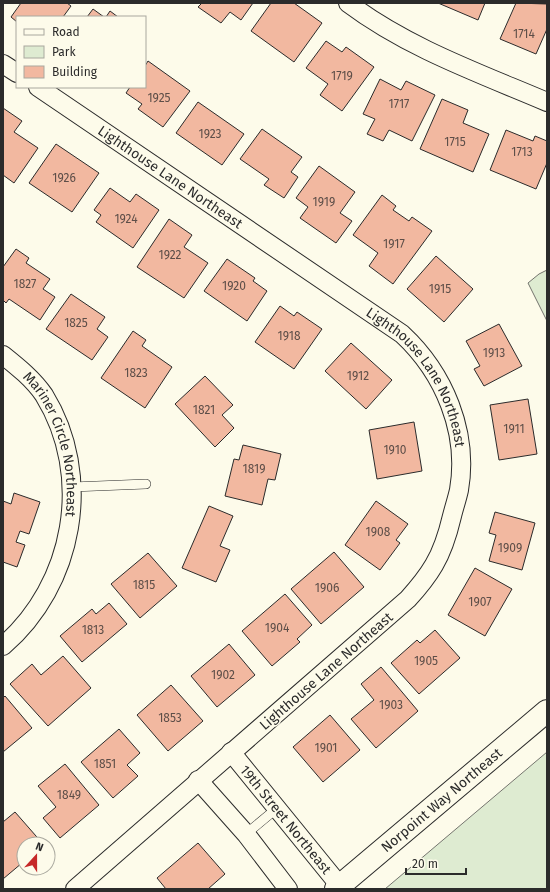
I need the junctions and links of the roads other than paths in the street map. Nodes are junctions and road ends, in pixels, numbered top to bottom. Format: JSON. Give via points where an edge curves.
{"nodes":[{"id":1,"x":348,"y":3,"type":"edge"},
{"id":2,"x":3,"y":64,"type":"edge"},
{"id":3,"x":16,"y":72,"type":"edge"},
{"id":4,"x":39,"y":88,"type":"edge"},
{"id":5,"x":547,"y":102,"type":"edge"},
{"id":6,"x":3,"y":355,"type":"edge"},
{"id":7,"x":146,"y":484,"type":"dead end"},
{"id":8,"x":72,"y":487,"type":"junction"},
{"id":9,"x":3,"y":646,"type":"edge"},
{"id":10,"x":547,"y":711,"type":"edge"},
{"id":11,"x":232,"y":752,"type":"junction"},
{"id":12,"x":198,"y":780,"type":"junction"},
{"id":13,"x":276,"y":809,"type":"junction"},
{"id":14,"x":246,"y":834,"type":"junction"},
{"id":15,"x":338,"y":887,"type":"edge"},
{"id":16,"x":75,"y":889,"type":"edge"},
{"id":17,"x":288,"y":889,"type":"edge"}],
"edges":[{"from":1,"to":5,"type":"street","via":[[411,43]]},
{"from":2,"to":3,"type":"street"},
{"from":4,"to":11,"type":"street","name":"Lighthouse Lane Northeast","via":[[402,334],[418,349],[431,367],[452,412],[458,436],[459,489],[447,534],[434,564],[408,599]]},
{"from":6,"to":8,"type":"street","name":"Mariner Circle Northeast","via":[[24,371],[44,395],[67,450]]},
{"from":7,"to":8,"type":"lane"},
{"from":8,"to":9,"type":"street","name":"Mariner Circle Northeast","via":[[70,529],[55,578],[40,606]]},
{"from":10,"to":15,"type":"main road","name":"Norpoint Way Northeast"},
{"from":11,"to":12,"type":"street","name":"Lighthouse Lane Northeast"},
{"from":11,"to":13,"type":"street","name":"19th Street Northeast"},
{"from":12,"to":14,"type":"street"},
{"from":12,"to":16,"type":"street","name":"Lighthouse Lane Northeast"},
{"from":13,"to":14,"type":"lane"},
{"from":13,"to":15,"type":"street","name":"19th Street Northeast"},
{"from":14,"to":17,"type":"street"}]}
